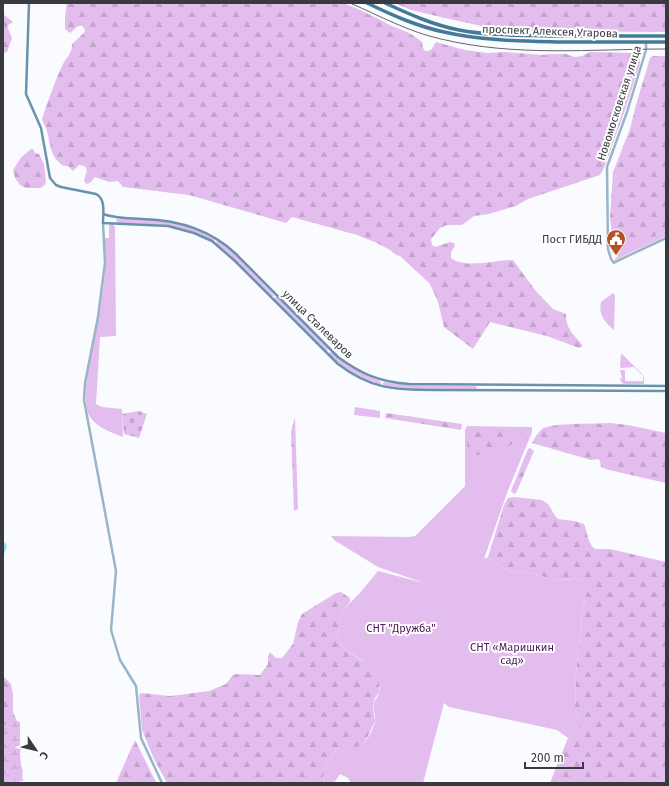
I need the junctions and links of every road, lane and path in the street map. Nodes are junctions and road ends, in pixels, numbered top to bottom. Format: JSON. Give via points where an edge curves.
{"nodes":[{"id":1,"x":29,"y":3,"type":"edge"},
{"id":2,"x":367,"y":3,"type":"edge"},
{"id":3,"x":385,"y":3,"type":"edge"},
{"id":4,"x":666,"y":36,"type":"edge"},
{"id":5,"x":646,"y":42,"type":"junction"},
{"id":6,"x":666,"y":42,"type":"edge"},
{"id":7,"x":103,"y":214,"type":"junction"},
{"id":8,"x":108,"y":216,"type":"junction"},
{"id":9,"x":116,"y":218,"type":"junction"},
{"id":10,"x":103,"y":223,"type":"junction"},
{"id":11,"x":108,"y":223,"type":"junction"},
{"id":12,"x":115,"y":224,"type":"junction"},
{"id":13,"x":666,"y":238,"type":"edge"},
{"id":14,"x":218,"y":239,"type":"junction"},
{"id":15,"x":214,"y":243,"type":"junction"},
{"id":16,"x":276,"y":295,"type":"junction"},
{"id":17,"x":272,"y":299,"type":"junction"},
{"id":18,"x":330,"y":350,"type":"junction"},
{"id":19,"x":327,"y":353,"type":"junction"},
{"id":20,"x":382,"y":381,"type":"junction"},
{"id":21,"x":478,"y":385,"type":"junction"},
{"id":22,"x":515,"y":385,"type":"junction"},
{"id":23,"x":590,"y":385,"type":"junction"},
{"id":24,"x":618,"y":385,"type":"junction"},
{"id":25,"x":666,"y":386,"type":"edge"},
{"id":26,"x":381,"y":387,"type":"junction"},
{"id":27,"x":478,"y":390,"type":"junction"},
{"id":28,"x":515,"y":390,"type":"junction"},
{"id":29,"x":590,"y":391,"type":"junction"},
{"id":30,"x":618,"y":391,"type":"junction"},
{"id":31,"x":666,"y":391,"type":"edge"},
{"id":32,"x":162,"y":783,"type":"edge"}],
"edges":[{"from":1,"to":7,"type":"main road","via":[[26,94],[40,128],[48,172],[52,182],[61,187],[98,195],[103,202]]},
{"from":2,"to":5,"type":"main road","name":"проспект Алексея Угарова","via":[[406,21],[443,32],[483,39]]},
{"from":3,"to":4,"type":"main road","name":"проспект Алексея Угарова","via":[[441,25],[483,33]]},
{"from":5,"to":6,"type":"main road","name":"проспект Алексея Угарова"},
{"from":5,"to":13,"type":"street","name":"Новомосковская улица","via":[[627,112],[607,167],[608,249],[611,260],[615,263]]},
{"from":7,"to":8,"type":"main road","name":"улица Сталеваров"},
{"from":7,"to":10,"type":"main road"},
{"from":8,"to":9,"type":"main road","name":"улица Сталеваров"},
{"from":8,"to":11,"type":"main road"},
{"from":9,"to":12,"type":"main road"},
{"from":9,"to":14,"type":"main road","name":"улица Сталеваров","via":[[179,222]]},
{"from":10,"to":11,"type":"main road","name":"улица Сталеваров"},
{"from":10,"to":32,"type":"street","via":[[105,264],[84,400],[116,571],[112,630],[120,660],[136,686],[141,738]]},
{"from":11,"to":12,"type":"main road","name":"улица Сталеваров"},
{"from":12,"to":15,"type":"main road","name":"улица Сталеваров","via":[[177,228]]},
{"from":14,"to":15,"type":"main road"},
{"from":14,"to":16,"type":"main road","name":"улица Сталеваров"},
{"from":15,"to":17,"type":"main road","name":"улица Сталеваров"},
{"from":16,"to":17,"type":"main road"},
{"from":16,"to":18,"type":"main road","name":"улица Сталеваров"},
{"from":17,"to":19,"type":"main road","name":"улица Сталеваров"},
{"from":18,"to":19,"type":"main road"},
{"from":18,"to":20,"type":"main road","name":"улица Сталеваров","via":[[357,370]]},
{"from":19,"to":26,"type":"main road","name":"улица Сталеваров","via":[[357,377]]},
{"from":20,"to":21,"type":"main road","name":"улица Сталеваров"},
{"from":20,"to":26,"type":"main road"},
{"from":21,"to":22,"type":"main road","name":"улица Сталеваров"},
{"from":21,"to":27,"type":"main road"},
{"from":22,"to":23,"type":"main road","name":"улица Сталеваров"},
{"from":22,"to":28,"type":"main road"},
{"from":23,"to":24,"type":"main road","name":"улица Сталеваров"},
{"from":23,"to":29,"type":"main road"},
{"from":24,"to":25,"type":"main road","name":"улица Сталеваров"},
{"from":24,"to":30,"type":"main road"},
{"from":26,"to":27,"type":"main road","name":"улица Сталеваров","via":[[408,390]]},
{"from":27,"to":28,"type":"main road","name":"улица Сталеваров"},
{"from":28,"to":29,"type":"main road","name":"улица Сталеваров"},
{"from":29,"to":30,"type":"main road","name":"улица Сталеваров"},
{"from":30,"to":31,"type":"main road","name":"улица Сталеваров"}]}
